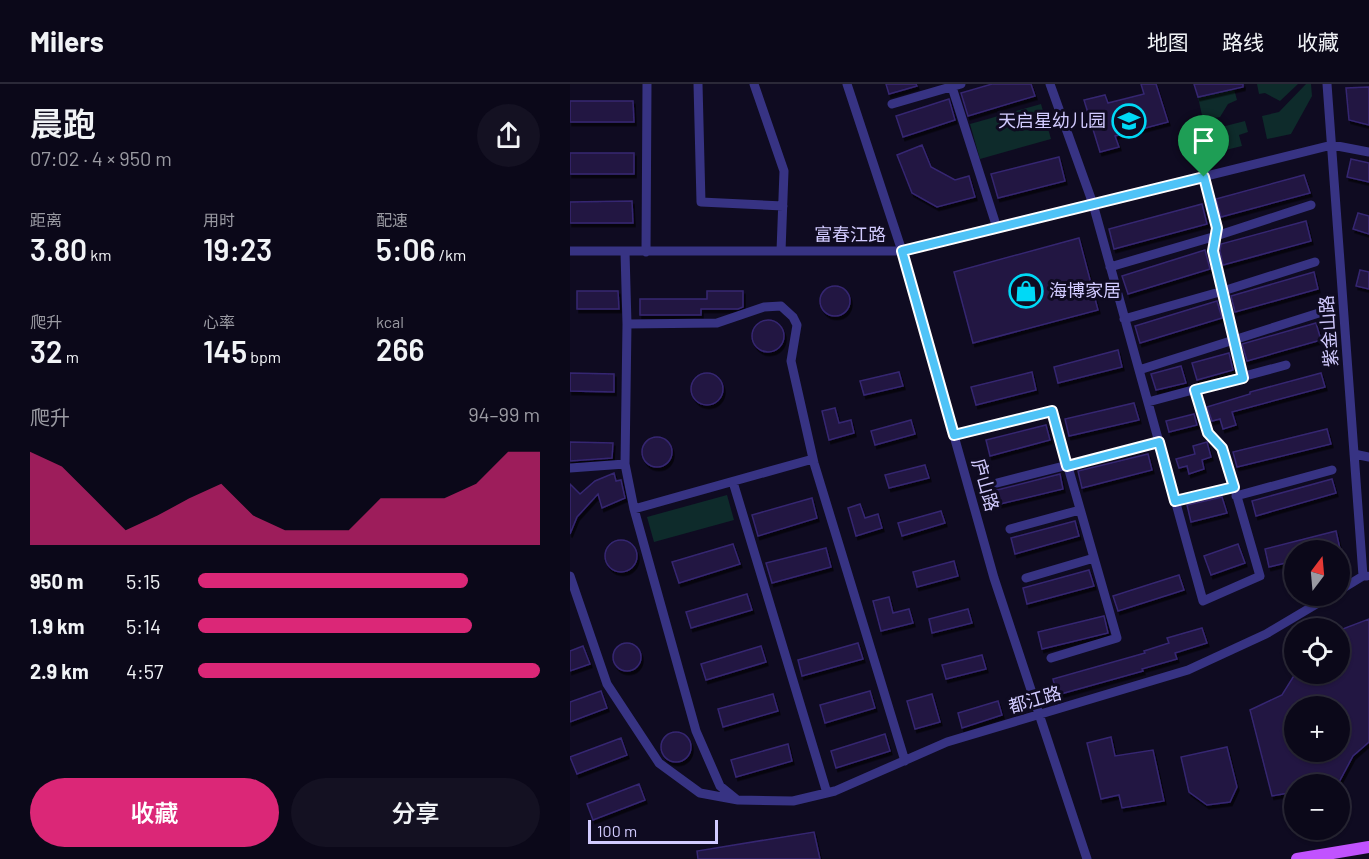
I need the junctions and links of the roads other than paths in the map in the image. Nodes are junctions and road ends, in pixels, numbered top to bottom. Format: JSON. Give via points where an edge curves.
{"nodes":[{"id":1,"x":647,"y":84,"type":"edge"},
{"id":2,"x":698,"y":84,"type":"edge"},
{"id":3,"x":754,"y":84,"type":"edge"},
{"id":4,"x":847,"y":84,"type":"edge"},
{"id":5,"x":1050,"y":84,"type":"edge"},
{"id":6,"x":1327,"y":84,"type":"edge"},
{"id":7,"x":954,"y":85,"type":"edge"},
{"id":8,"x":892,"y":104,"type":"dead end"},
{"id":9,"x":1332,"y":145,"type":"junction"},
{"id":10,"x":1369,"y":152,"type":"edge"},
{"id":11,"x":1204,"y":177,"type":"junction"},
{"id":12,"x":1093,"y":204,"type":"junction"},
{"id":13,"x":783,"y":206,"type":"junction"},
{"id":14,"x":1311,"y":206,"type":"dead end"},
{"id":15,"x":997,"y":228,"type":"junction"},
{"id":16,"x":1216,"y":236,"type":"junction"},
{"id":17,"x":570,"y":251,"type":"edge"},
{"id":18,"x":782,"y":251,"type":"junction"},
{"id":19,"x":902,"y":251,"type":"junction"},
{"id":20,"x":625,"y":252,"type":"junction"},
{"id":21,"x":646,"y":252,"type":"junction"},
{"id":22,"x":1315,"y":262,"type":"dead end"},
{"id":23,"x":1110,"y":267,"type":"junction"},
{"id":24,"x":1223,"y":291,"type":"junction"},
{"id":25,"x":1322,"y":312,"type":"dead end"},
{"id":26,"x":1124,"y":319,"type":"junction"},
{"id":27,"x":627,"y":324,"type":"junction"},
{"id":28,"x":1235,"y":341,"type":"junction"},
{"id":29,"x":1286,"y":365,"type":"dead end"},
{"id":30,"x":1139,"y":370,"type":"junction"},
{"id":31,"x":1243,"y":378,"type":"junction"},
{"id":32,"x":1195,"y":390,"type":"junction"},
{"id":33,"x":1148,"y":402,"type":"junction"},
{"id":34,"x":954,"y":435,"type":"junction"},
{"id":35,"x":1159,"y":442,"type":"junction"},
{"id":36,"x":1354,"y":454,"type":"junction"},
{"id":37,"x":1369,"y":458,"type":"edge"},
{"id":38,"x":813,"y":459,"type":"junction"},
{"id":39,"x":625,"y":464,"type":"junction"},
{"id":40,"x":1067,"y":466,"type":"junction"},
{"id":41,"x":570,"y":468,"type":"edge"},
{"id":42,"x":1332,"y":470,"type":"dead end"},
{"id":43,"x":733,"y":482,"type":"junction"},
{"id":44,"x":997,"y":483,"type":"dead end"},
{"id":45,"x":1235,"y":491,"type":"junction"},
{"id":46,"x":1175,"y":501,"type":"junction"},
{"id":47,"x":634,"y":509,"type":"junction"},
{"id":48,"x":1080,"y":510,"type":"junction"},
{"id":49,"x":1010,"y":529,"type":"dead end"},
{"id":50,"x":1094,"y":558,"type":"junction"},
{"id":51,"x":570,"y":576,"type":"edge"},
{"id":52,"x":1366,"y":576,"type":"edge"},
{"id":53,"x":1026,"y":578,"type":"dead end"},
{"id":54,"x":1350,"y":585,"type":"edge"},
{"id":55,"x":1313,"y":606,"type":"edge"},
{"id":56,"x":1051,"y":658,"type":"dead end"},
{"id":57,"x":1040,"y":716,"type":"junction"},
{"id":58,"x":905,"y":761,"type":"junction"},
{"id":59,"x":827,"y":793,"type":"junction"},
{"id":60,"x":738,"y":800,"type":"junction"},
{"id":61,"x":1369,"y":847,"type":"edge"},
{"id":62,"x":1087,"y":859,"type":"edge"},
{"id":63,"x":1297,"y":859,"type":"edge"}],
"edges":[{"from":1,"to":21,"type":"street"},
{"from":2,"to":13,"type":"street","via":[[701,202]]},
{"from":3,"to":13,"type":"street","via":[[784,171]]},
{"from":4,"to":19,"type":"street","name":"庐山路"},
{"from":5,"to":12,"type":"street"},
{"from":6,"to":9,"type":"street","name":"紫金山路"},
{"from":7,"to":8,"type":"street"},
{"from":7,"to":15,"type":"street"},
{"from":9,"to":10,"type":"street","name":"富春江路"},
{"from":9,"to":11,"type":"street","name":"富春江路"},
{"from":9,"to":36,"type":"street","name":"紫金山路"},
{"from":11,"to":12,"type":"street","name":"富春江路"},
{"from":11,"to":16,"type":"street"},
{"from":12,"to":15,"type":"street","name":"富春江路"},
{"from":12,"to":23,"type":"street"},
{"from":13,"to":18,"type":"street"},
{"from":14,"to":16,"type":"street"},
{"from":15,"to":19,"type":"street","name":"富春江路"},
{"from":16,"to":23,"type":"street"},
{"from":16,"to":24,"type":"street","via":[[1213,251]]},
{"from":17,"to":20,"type":"street","name":"富春江路"},
{"from":18,"to":19,"type":"street","name":"富春江路"},
{"from":18,"to":21,"type":"street","name":"富春江路"},
{"from":19,"to":34,"type":"street","name":"庐山路"},
{"from":20,"to":21,"type":"street","name":"富春江路"},
{"from":20,"to":27,"type":"street"},
{"from":22,"to":24,"type":"street"},
{"from":23,"to":26,"type":"street"},
{"from":24,"to":26,"type":"street"},
{"from":24,"to":28,"type":"street"},
{"from":25,"to":28,"type":"street"},
{"from":26,"to":30,"type":"street"},
{"from":27,"to":38,"type":"street","via":[[717,323],[764,307],[781,306],[797,325],[791,361]]},
{"from":27,"to":39,"type":"street"},
{"from":28,"to":30,"type":"street"},
{"from":28,"to":31,"type":"street"},
{"from":29,"to":31,"type":"street"},
{"from":30,"to":33,"type":"street"},
{"from":31,"to":32,"type":"street"},
{"from":32,"to":33,"type":"street"},
{"from":32,"to":45,"type":"street","via":[[1208,433],[1222,448]]},
{"from":33,"to":35,"type":"street"},
{"from":34,"to":40,"type":"street","via":[[1052,411]]},
{"from":34,"to":57,"type":"street","name":"庐山路","via":[[994,578]]},
{"from":35,"to":40,"type":"street"},
{"from":35,"to":46,"type":"street"},
{"from":36,"to":37,"type":"street"},
{"from":36,"to":52,"type":"street","name":"紫金山路"},
{"from":38,"to":43,"type":"street"},
{"from":38,"to":58,"type":"street"},
{"from":39,"to":41,"type":"street"},
{"from":39,"to":47,"type":"street"},
{"from":40,"to":44,"type":"street"},
{"from":40,"to":48,"type":"street"},
{"from":42,"to":45,"type":"street"},
{"from":43,"to":47,"type":"street"},
{"from":43,"to":59,"type":"street"},
{"from":45,"to":46,"type":"street"},
{"from":45,"to":46,"type":"street","via":[[1260,576],[1203,602]]},
{"from":47,"to":60,"type":"street","via":[[696,731],[720,786]]},
{"from":48,"to":49,"type":"street"},
{"from":48,"to":50,"type":"street"},
{"from":50,"to":53,"type":"street"},
{"from":50,"to":56,"type":"street","via":[[1117,638]]},
{"from":51,"to":60,"type":"street","name":"都江路","via":[[607,684],[660,763],[700,793]]},
{"from":52,"to":54,"type":"street"},
{"from":55,"to":57,"type":"street","name":"都江路","via":[[1266,634],[1188,670]]},
{"from":57,"to":58,"type":"street","name":"都江路","via":[[947,742]]},
{"from":57,"to":62,"type":"street","name":"庐山路"},
{"from":58,"to":59,"type":"street","name":"都江路"},
{"from":59,"to":60,"type":"street","name":"都江路","via":[[793,801]]},
{"from":61,"to":63,"type":"main road"}]}
